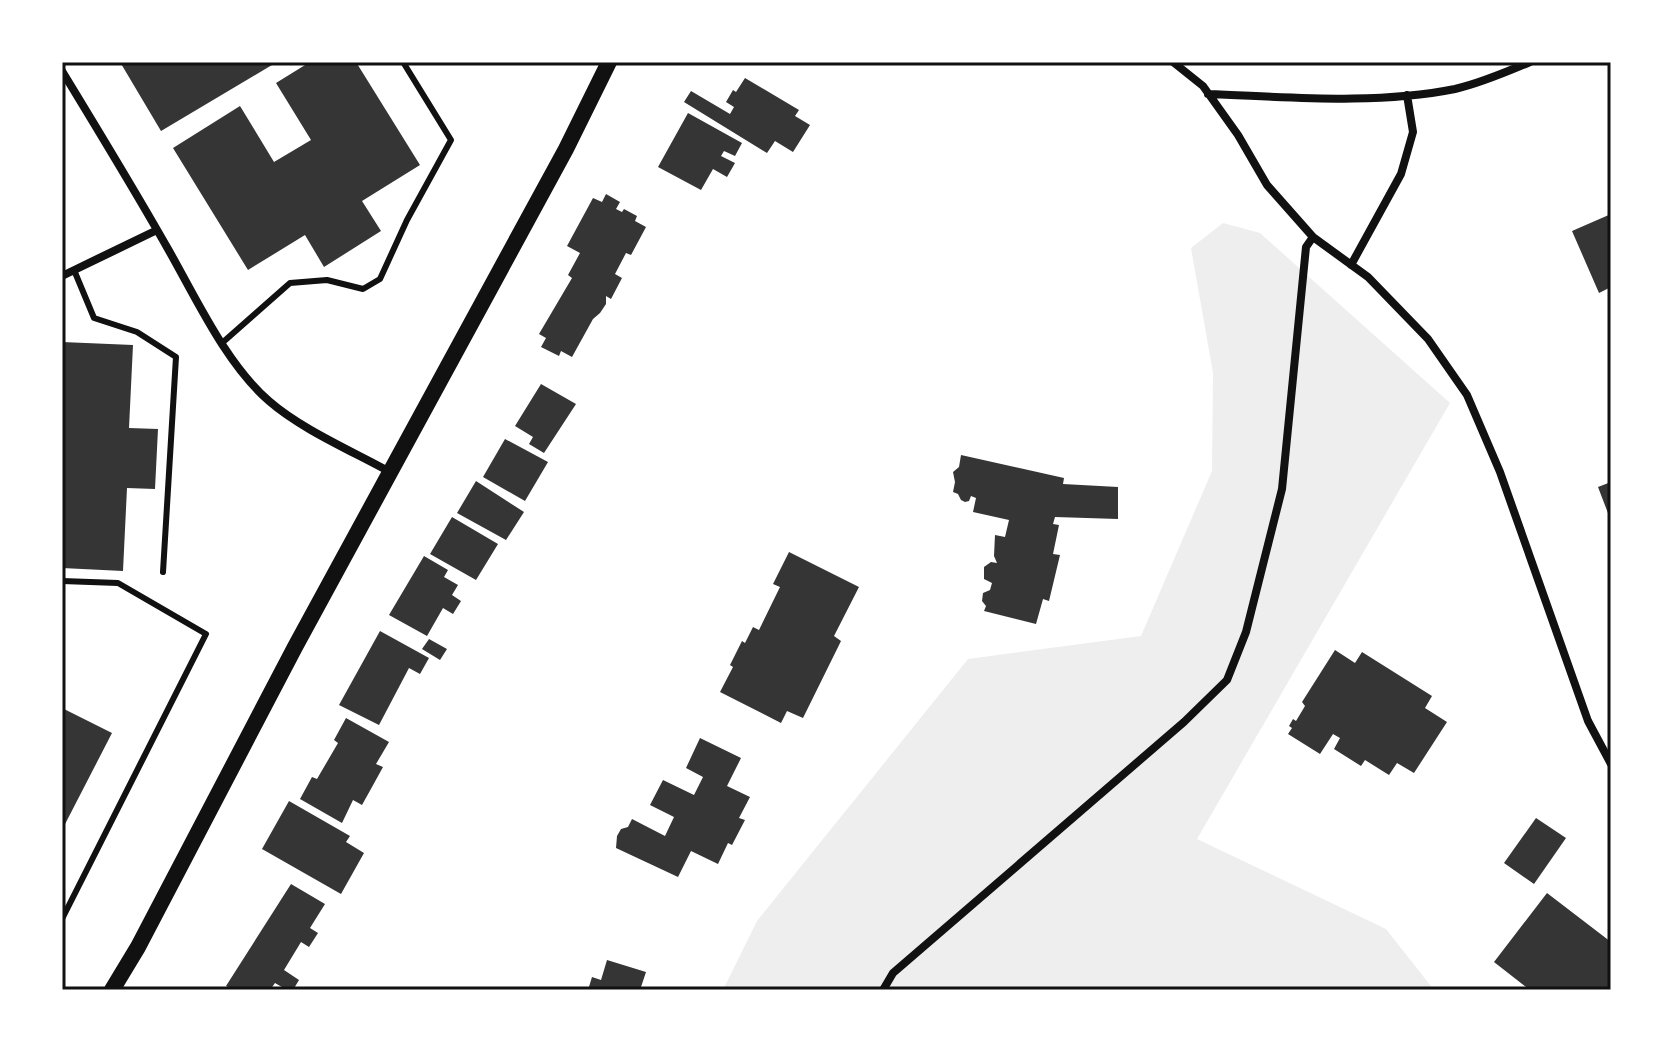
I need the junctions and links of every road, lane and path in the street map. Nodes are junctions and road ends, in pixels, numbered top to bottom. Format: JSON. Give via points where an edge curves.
{"nodes":[{"id":1,"x":403,"y":62,"type":"edge"},
{"id":2,"x":609,"y":62,"type":"edge"},
{"id":3,"x":1173,"y":62,"type":"edge"},
{"id":4,"x":1530,"y":62,"type":"edge"},
{"id":5,"x":62,"y":71,"type":"edge"},
{"id":6,"x":1208,"y":94,"type":"junction"},
{"id":7,"x":1407,"y":95,"type":"junction"},
{"id":8,"x":157,"y":230,"type":"junction"},
{"id":9,"x":1313,"y":237,"type":"junction"},
{"id":10,"x":1351,"y":265,"type":"junction"},
{"id":11,"x":74,"y":270,"type":"junction"},
{"id":12,"x":62,"y":276,"type":"edge"},
{"id":13,"x":222,"y":343,"type":"junction"},
{"id":14,"x":390,"y":472,"type":"junction"},
{"id":15,"x":163,"y":572,"type":"dead end"},
{"id":16,"x":62,"y":581,"type":"edge"},
{"id":17,"x":1611,"y":764,"type":"edge"},
{"id":18,"x":62,"y":919,"type":"edge"},
{"id":19,"x":112,"y":990,"type":"edge"},
{"id":20,"x":883,"y":990,"type":"edge"}],
"edges":[{"from":1,"to":13,"type":"lane","via":[[451,140],[380,279],[363,289],[327,280],[290,283]]},
{"from":2,"to":14,"type":"main road"},
{"from":3,"to":6,"type":"street"},
{"from":4,"to":7,"type":"street","via":[[1457,88]]},
{"from":5,"to":8,"type":"street"},
{"from":6,"to":7,"type":"street","via":[[1340,99]]},
{"from":6,"to":9,"type":"street","via":[[1267,185]]},
{"from":7,"to":10,"type":"street","via":[[1413,132],[1401,174]]},
{"from":8,"to":11,"type":"street"},
{"from":8,"to":13,"type":"street"},
{"from":9,"to":10,"type":"street"},
{"from":9,"to":20,"type":"street","via":[[1306,247],[1282,489],[1246,632],[1227,680],[893,973]]},
{"from":10,"to":17,"type":"street","via":[[1428,339],[1467,395],[1500,472],[1588,721]]},
{"from":11,"to":12,"type":"street"},
{"from":11,"to":15,"type":"lane","via":[[94,318],[137,332],[176,357]]},
{"from":13,"to":14,"type":"street","via":[[269,402]]},
{"from":14,"to":19,"type":"main road"},
{"from":16,"to":18,"type":"lane","via":[[118,583],[206,634]]}]}
